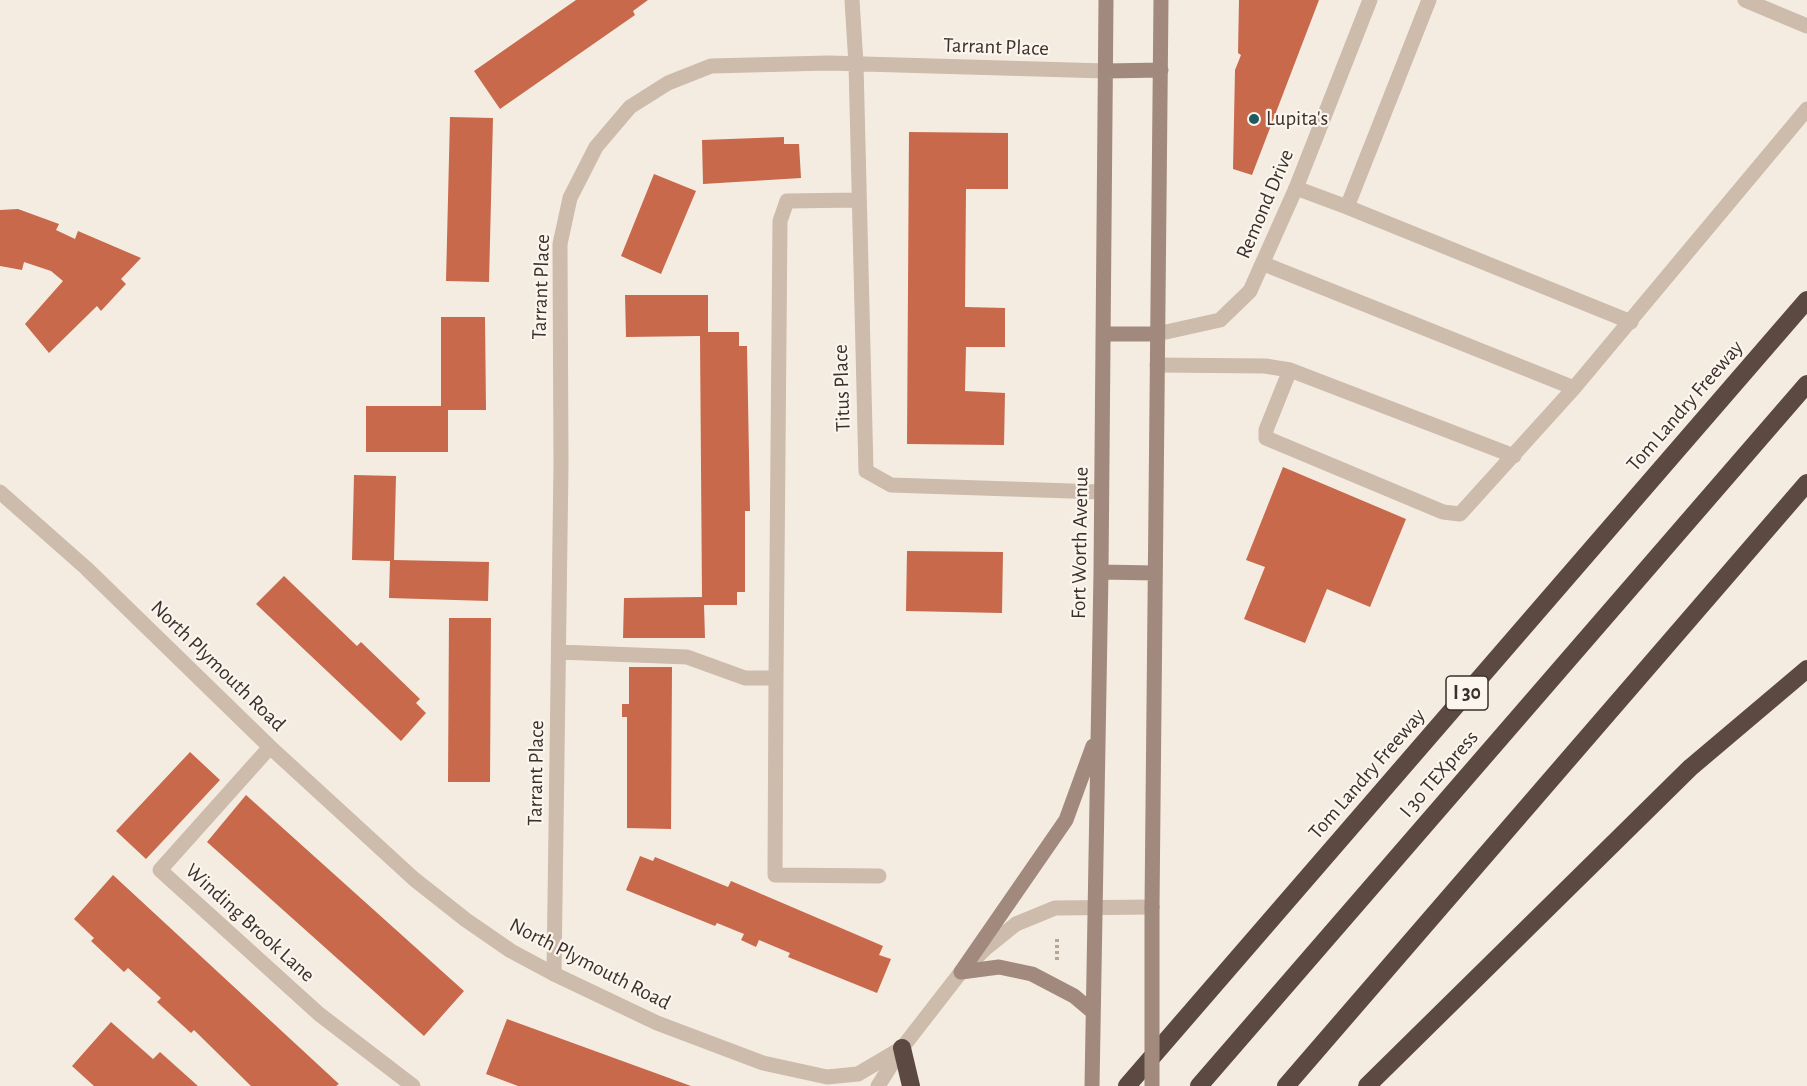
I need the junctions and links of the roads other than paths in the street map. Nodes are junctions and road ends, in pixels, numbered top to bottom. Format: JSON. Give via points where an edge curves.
{"nodes":[{"id":1,"x":852,"y":0,"type":"edge"},
{"id":2,"x":1106,"y":0,"type":"edge"},
{"id":3,"x":1161,"y":0,"type":"edge"},
{"id":4,"x":1370,"y":0,"type":"edge"},
{"id":5,"x":1429,"y":0,"type":"edge"},
{"id":6,"x":1745,"y":0,"type":"edge"},
{"id":7,"x":1807,"y":26,"type":"edge"},
{"id":8,"x":856,"y":64,"type":"junction"},
{"id":9,"x":1161,"y":70,"type":"junction"},
{"id":10,"x":1106,"y":71,"type":"junction"},
{"id":11,"x":1807,"y":109,"type":"edge"},
{"id":12,"x":1296,"y":188,"type":"junction"},
{"id":13,"x":858,"y":200,"type":"junction"},
{"id":14,"x":1347,"y":207,"type":"junction"},
{"id":15,"x":1264,"y":264,"type":"junction"},
{"id":16,"x":1807,"y":300,"type":"edge"},
{"id":17,"x":1631,"y":322,"type":"junction"},
{"id":18,"x":1103,"y":334,"type":"junction"},
{"id":19,"x":1157,"y":334,"type":"junction"},
{"id":20,"x":1157,"y":365,"type":"junction"},
{"id":21,"x":1290,"y":370,"type":"junction"},
{"id":22,"x":1807,"y":384,"type":"edge"},
{"id":23,"x":1575,"y":388,"type":"junction"},
{"id":24,"x":1514,"y":456,"type":"junction"},
{"id":25,"x":1807,"y":483,"type":"edge"},
{"id":26,"x":0,"y":492,"type":"edge"},
{"id":27,"x":1101,"y":492,"type":"junction"},
{"id":28,"x":1101,"y":572,"type":"junction"},
{"id":29,"x":1155,"y":573,"type":"junction"},
{"id":30,"x":559,"y":652,"type":"junction"},
{"id":31,"x":1807,"y":669,"type":"edge"},
{"id":32,"x":776,"y":678,"type":"junction"},
{"id":33,"x":1099,"y":729,"type":"junction"},
{"id":34,"x":270,"y":747,"type":"junction"},
{"id":35,"x":879,"y":876,"type":"dead end"},
{"id":36,"x":1095,"y":908,"type":"junction"},
{"id":37,"x":1152,"y":908,"type":"junction"},
{"id":38,"x":961,"y":972,"type":"junction"},
{"id":39,"x":554,"y":974,"type":"junction"},
{"id":40,"x":1093,"y":1012,"type":"junction"},
{"id":41,"x":902,"y":1048,"type":"junction"},
{"id":42,"x":413,"y":1086,"type":"edge"},
{"id":43,"x":878,"y":1086,"type":"edge"},
{"id":44,"x":911,"y":1086,"type":"edge"},
{"id":45,"x":1092,"y":1086,"type":"edge"},
{"id":46,"x":1126,"y":1086,"type":"edge"},
{"id":47,"x":1152,"y":1086,"type":"edge"},
{"id":48,"x":1199,"y":1086,"type":"edge"},
{"id":49,"x":1286,"y":1086,"type":"edge"},
{"id":50,"x":1367,"y":1086,"type":"edge"}],
"edges":[{"from":1,"to":8,"type":"street","name":"Titus Place"},
{"from":2,"to":10,"type":"main road","name":"Fort Worth Avenue"},
{"from":3,"to":9,"type":"main road"},
{"from":4,"to":12,"type":"street","name":"Remond Drive"},
{"from":5,"to":14,"type":"street"},
{"from":6,"to":7,"type":"street"},
{"from":8,"to":10,"type":"street","name":"Tarrant Place"},
{"from":8,"to":13,"type":"street","name":"Titus Place"},
{"from":8,"to":30,"type":"street","name":"Tarrant Place","via":[[711,66],[668,82],[630,107],[596,147],[570,198],[560,244]]},
{"from":9,"to":10,"type":"main road"},
{"from":9,"to":19,"type":"main road"},
{"from":10,"to":18,"type":"main road","name":"Fort Worth Avenue"},
{"from":11,"to":17,"type":"street"},
{"from":12,"to":14,"type":"street"},
{"from":12,"to":15,"type":"street","name":"Remond Drive"},
{"from":13,"to":27,"type":"street","name":"Titus Place","via":[[866,471],[891,485]]},
{"from":13,"to":32,"type":"street","via":[[787,201],[780,221]]},
{"from":14,"to":17,"type":"street"},
{"from":15,"to":19,"type":"street","name":"Remond Drive","via":[[1250,291],[1220,320]]},
{"from":15,"to":23,"type":"street"},
{"from":16,"to":46,"type":"highway","name":"Tom Landry Freeway","number":"I 30"},
{"from":17,"to":23,"type":"street"},
{"from":18,"to":19,"type":"main road"},
{"from":18,"to":27,"type":"main road","name":"Fort Worth Avenue"},
{"from":19,"to":20,"type":"main road"},
{"from":20,"to":21,"type":"street","via":[[1265,366]]},
{"from":20,"to":29,"type":"main road"},
{"from":21,"to":24,"type":"street"},
{"from":21,"to":24,"type":"street","via":[[1266,438],[1443,512],[1460,514]]},
{"from":22,"to":48,"type":"highway","name":"I 30 TEXpress"},
{"from":23,"to":24,"type":"street"},
{"from":25,"to":49,"type":"highway"},
{"from":26,"to":34,"type":"street","name":"North Plymouth Road","via":[[86,568]]},
{"from":27,"to":28,"type":"main road","name":"Fort Worth Avenue"},
{"from":28,"to":29,"type":"main road"},
{"from":28,"to":33,"type":"main road","name":"Fort Worth Avenue"},
{"from":29,"to":37,"type":"main road"},
{"from":30,"to":32,"type":"street","via":[[687,657],[745,678]]},
{"from":30,"to":39,"type":"street","name":"Tarrant Place"},
{"from":31,"to":50,"type":"highway","via":[[1691,767]]},
{"from":32,"to":35,"type":"street","via":[[775,876]]},
{"from":33,"to":36,"type":"main road","name":"Fort Worth Avenue"},
{"from":33,"to":38,"type":"main road","via":[[1066,820]]},
{"from":34,"to":39,"type":"street","name":"North Plymouth Road","via":[[431,892],[511,951]]},
{"from":34,"to":42,"type":"street","name":"Winding Brook Lane","via":[[160,870],[319,1014]]},
{"from":36,"to":37,"type":"street","name":"North Plymouth Road"},
{"from":36,"to":38,"type":"street","name":"North Plymouth Road","via":[[1055,908],[1016,924]]},
{"from":36,"to":40,"type":"main road","name":"Fort Worth Avenue"},
{"from":37,"to":47,"type":"main road","bridge":true},
{"from":38,"to":40,"type":"main road","via":[[999,967],[1032,974],[1074,996]]},
{"from":38,"to":41,"type":"street","name":"North Plymouth Road"},
{"from":39,"to":41,"type":"street","name":"North Plymouth Road","via":[[657,1023],[764,1063],[827,1077],[858,1074]]},
{"from":40,"to":45,"type":"main road","name":"Fort Worth Avenue"},
{"from":41,"to":43,"type":"street"},
{"from":41,"to":44,"type":"highway"}]}
